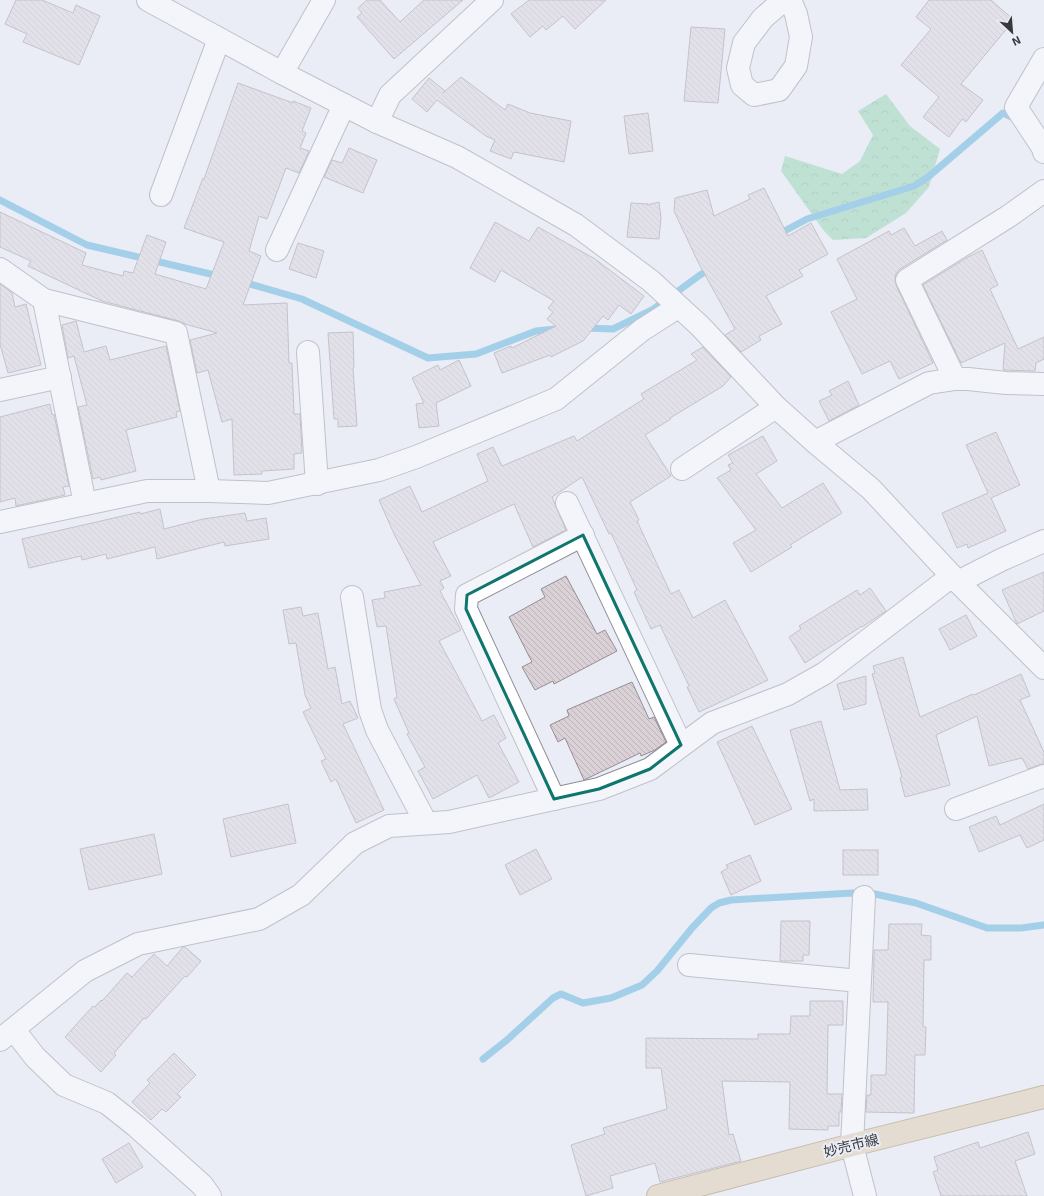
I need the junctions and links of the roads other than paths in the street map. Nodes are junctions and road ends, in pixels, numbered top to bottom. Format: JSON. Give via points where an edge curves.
{"nodes":[{"id":1,"x":148,"y":0,"type":"edge"},
{"id":2,"x":324,"y":0,"type":"edge"},
{"id":3,"x":492,"y":0,"type":"edge"},
{"id":4,"x":784,"y":0,"type":"edge"},
{"id":5,"x":790,"y":0,"type":"edge"},
{"id":6,"x":218,"y":39,"type":"junction"},
{"id":7,"x":1044,"y":59,"type":"edge"},
{"id":8,"x":282,"y":73,"type":"junction"},
{"id":9,"x":344,"y":105,"type":"junction"},
{"id":10,"x":377,"y":122,"type":"junction"},
{"id":11,"x":1044,"y":152,"type":"edge"},
{"id":12,"x":1044,"y":190,"type":"edge"},
{"id":13,"x":161,"y":194,"type":"dead end"},
{"id":14,"x":277,"y":250,"type":"dead end"},
{"id":15,"x":0,"y":269,"type":"edge"},
{"id":16,"x":44,"y":300,"type":"junction"},
{"id":17,"x":678,"y":306,"type":"junction"},
{"id":18,"x":308,"y":352,"type":"dead end"},
{"id":19,"x":60,"y":377,"type":"junction"},
{"id":20,"x":955,"y":379,"type":"junction"},
{"id":21,"x":1044,"y":384,"type":"edge"},
{"id":22,"x":0,"y":390,"type":"edge"},
{"id":23,"x":776,"y":407,"type":"junction"},
{"id":24,"x":815,"y":442,"type":"junction"},
{"id":25,"x":682,"y":469,"type":"dead end"},
{"id":26,"x":317,"y":484,"type":"junction"},
{"id":27,"x":209,"y":491,"type":"junction"},
{"id":28,"x":567,"y":503,"type":"dead end"},
{"id":29,"x":85,"y":504,"type":"junction"},
{"id":30,"x":0,"y":522,"type":"edge"},
{"id":31,"x":582,"y":535,"type":"junction"},
{"id":32,"x":1044,"y":541,"type":"edge"},
{"id":33,"x":955,"y":579,"type":"junction"},
{"id":34,"x":352,"y":597,"type":"dead end"},
{"id":35,"x":1044,"y":668,"type":"edge"},
{"id":36,"x":682,"y":745,"type":"junction"},
{"id":37,"x":1044,"y":776,"type":"edge"},
{"id":38,"x":554,"y":799,"type":"junction"},
{"id":39,"x":956,"y":809,"type":"dead end"},
{"id":40,"x":426,"y":824,"type":"junction"},
{"id":41,"x":864,"y":897,"type":"dead end"},
{"id":42,"x":689,"y":965,"type":"dead end"},
{"id":43,"x":860,"y":981,"type":"junction"},
{"id":44,"x":7,"y":1035,"type":"edge"},
{"id":45,"x":1044,"y":1097,"type":"edge"},
{"id":46,"x":852,"y":1145,"type":"junction"},
{"id":47,"x":210,"y":1196,"type":"edge"},
{"id":48,"x":658,"y":1196,"type":"edge"},
{"id":49,"x":864,"y":1196,"type":"edge"}],
"edges":[{"from":1,"to":6,"type":"street"},
{"from":2,"to":8,"type":"street"},
{"from":3,"to":10,"type":"street","via":[[390,95]]},
{"from":4,"to":5,"type":"street","via":[[763,18],[744,43],[738,68],[742,85],[754,95],[779,90],[796,66],[801,36]]},
{"from":6,"to":8,"type":"street"},
{"from":6,"to":13,"type":"street"},
{"from":7,"to":11,"type":"street","via":[[1016,107]]},
{"from":8,"to":9,"type":"street"},
{"from":9,"to":10,"type":"street"},
{"from":9,"to":14,"type":"street"},
{"from":10,"to":17,"type":"street","via":[[456,157],[576,226],[651,281]]},
{"from":12,"to":20,"type":"street","via":[[1009,216],[907,280]]},
{"from":15,"to":16,"type":"street"},
{"from":16,"to":19,"type":"street"},
{"from":16,"to":27,"type":"street","via":[[176,333]]},
{"from":17,"to":23,"type":"street"},
{"from":17,"to":26,"type":"street","via":[[642,330],[556,399],[416,457],[379,470]]},
{"from":18,"to":26,"type":"street"},
{"from":19,"to":22,"type":"street"},
{"from":19,"to":29,"type":"street"},
{"from":20,"to":21,"type":"street"},
{"from":20,"to":24,"type":"street","via":[[929,383]]},
{"from":23,"to":24,"type":"street"},
{"from":23,"to":25,"type":"street"},
{"from":24,"to":33,"type":"street","via":[[871,489]]},
{"from":26,"to":27,"type":"street","via":[[268,493]]},
{"from":27,"to":29,"type":"street","via":[[147,491]]},
{"from":28,"to":31,"type":"street"},
{"from":29,"to":30,"type":"street"},
{"from":31,"to":36,"type":"street"},
{"from":31,"to":38,"type":"street","via":[[467,595],[466,609]]},
{"from":32,"to":33,"type":"street"},
{"from":33,"to":35,"type":"street"},
{"from":33,"to":36,"type":"street","via":[[825,673],[788,694],[712,723]]},
{"from":34,"to":40,"type":"street","via":[[370,710],[377,730]]},
{"from":36,"to":38,"type":"street","via":[[650,769],[599,789]]},
{"from":37,"to":39,"type":"street"},
{"from":38,"to":40,"type":"street","via":[[449,822]]},
{"from":40,"to":44,"type":"street","via":[[389,826],[355,843],[301,896],[259,919],[138,944],[85,971]]},
{"from":41,"to":43,"type":"street"},
{"from":42,"to":43,"type":"street"},
{"from":43,"to":46,"type":"street"},
{"from":44,"to":47,"type":"street","via":[[64,1085],[108,1103],[202,1185]]},
{"from":45,"to":46,"type":"main road","name":"妙売市線"},
{"from":46,"to":48,"type":"main road","name":"妙売市線"},
{"from":46,"to":49,"type":"street"}]}
